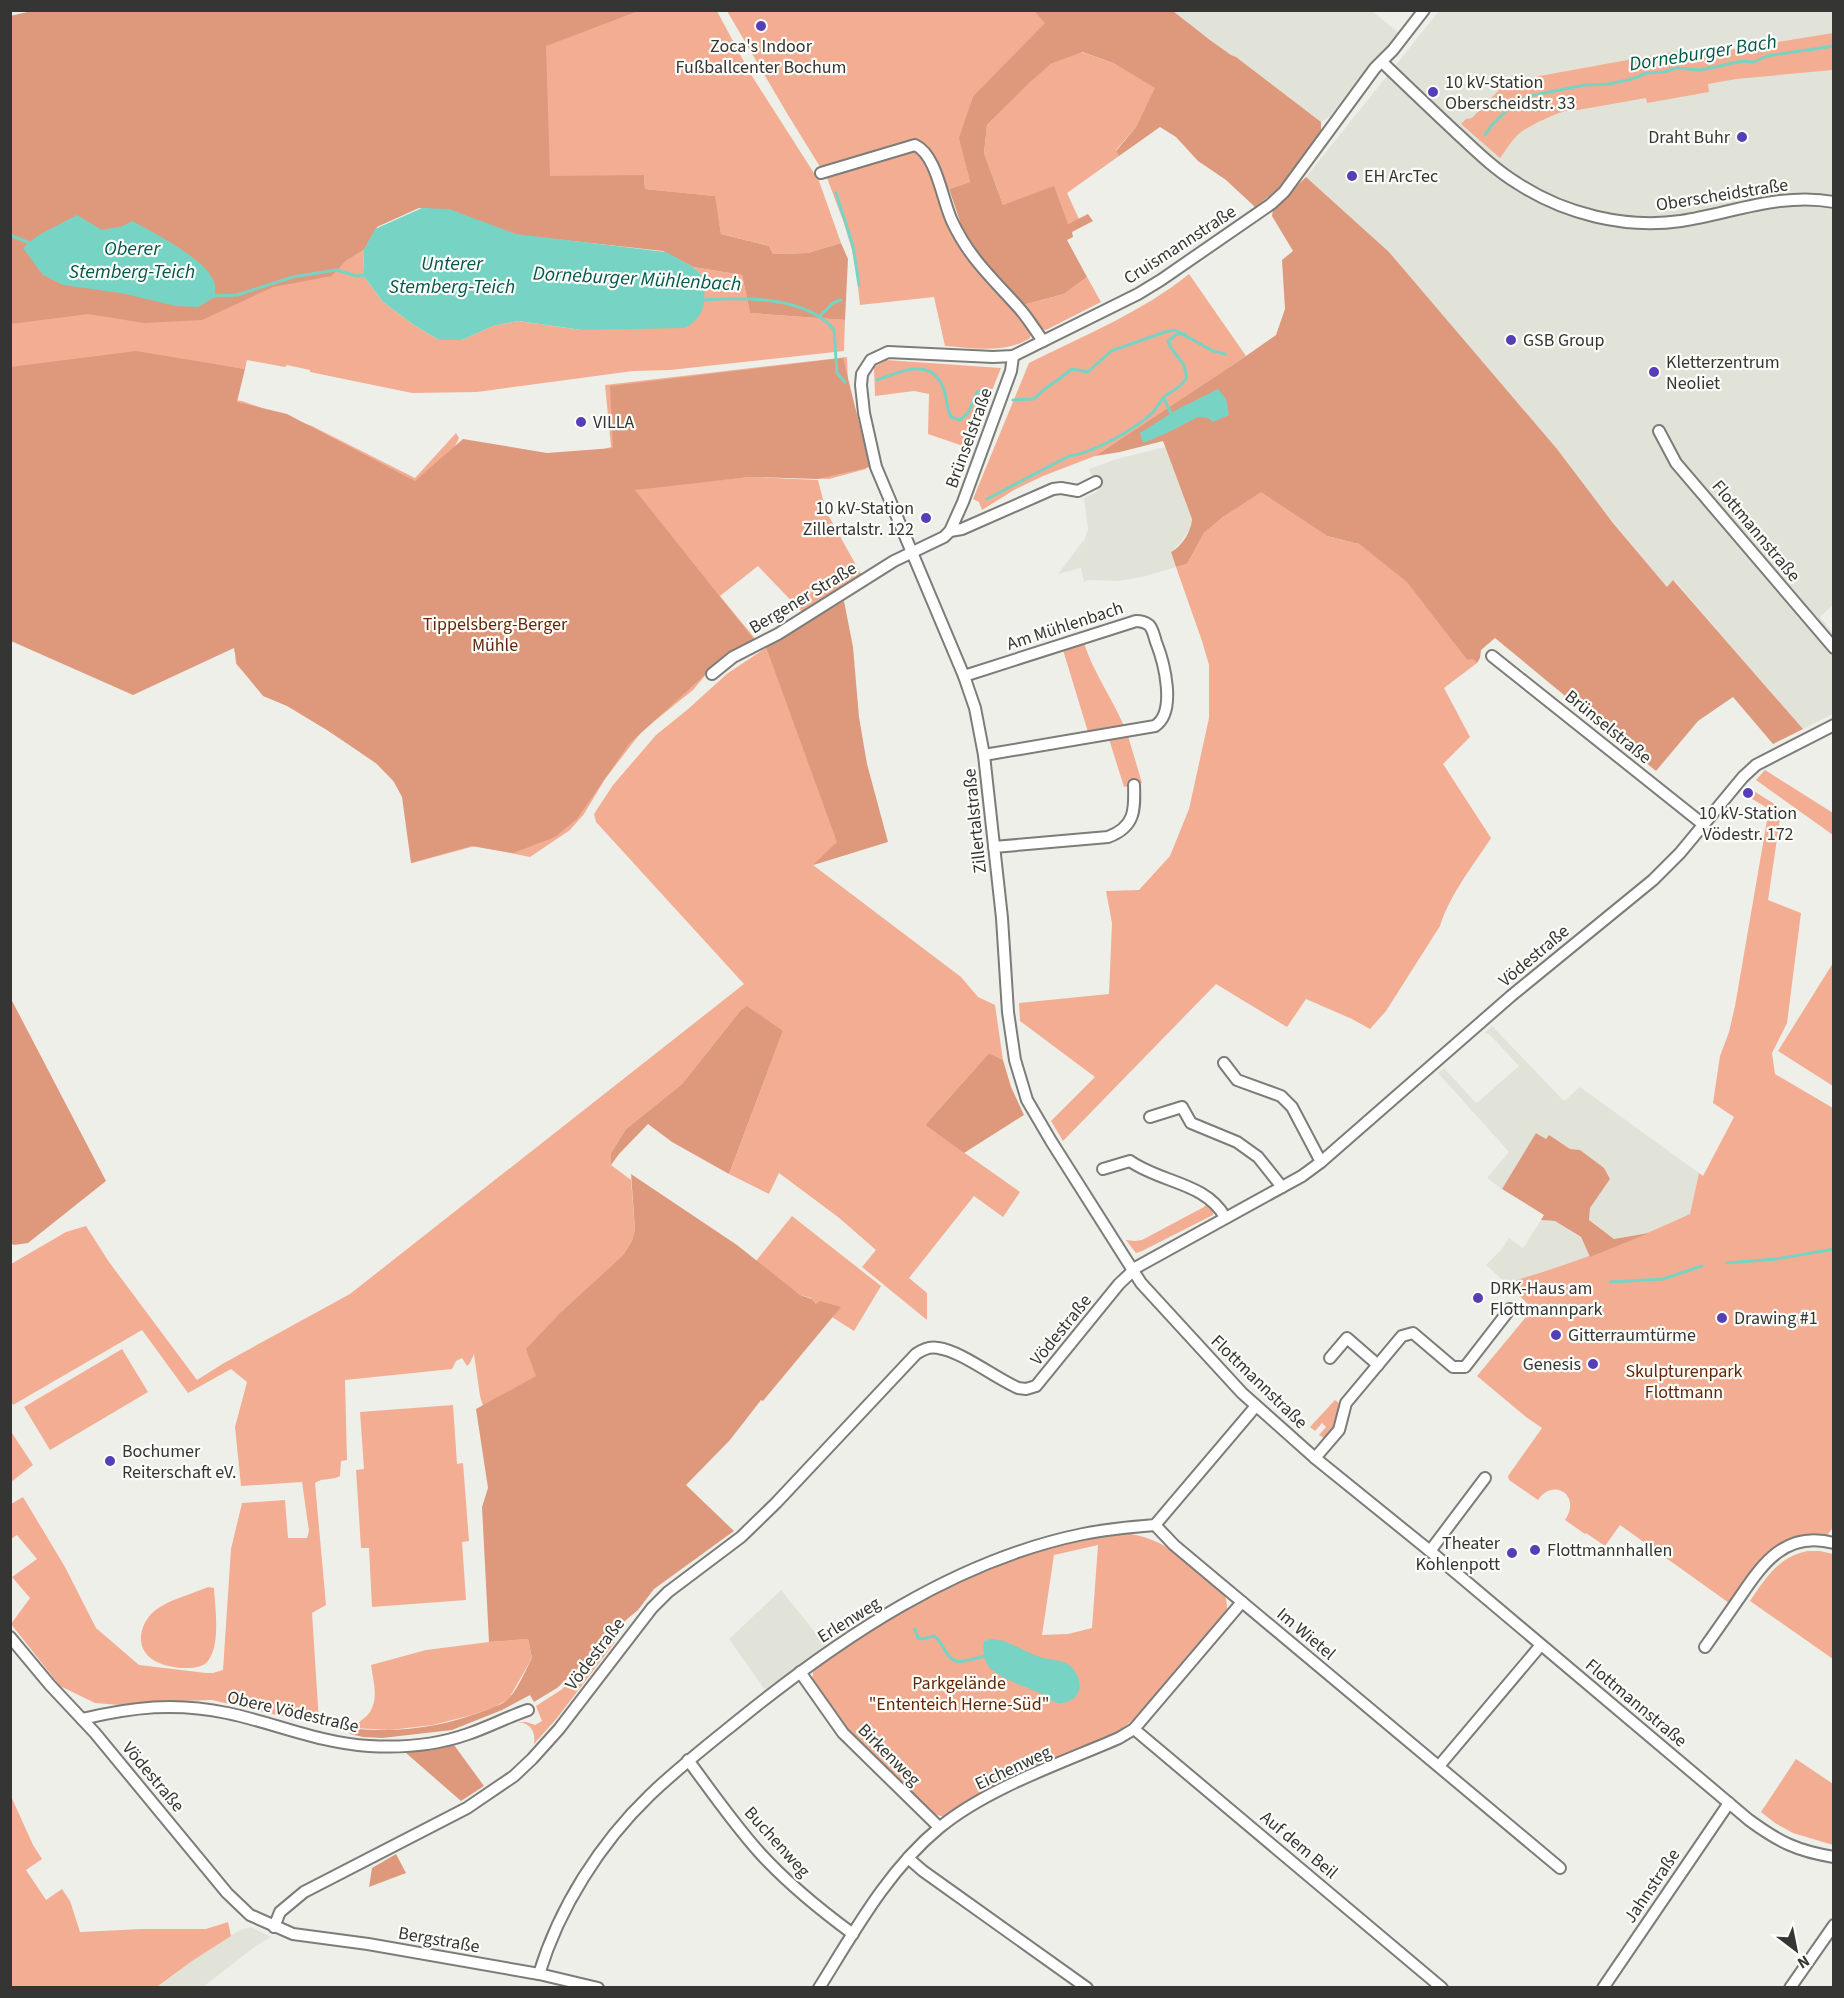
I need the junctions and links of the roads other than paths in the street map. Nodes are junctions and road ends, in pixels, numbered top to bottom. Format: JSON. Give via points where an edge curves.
{"nodes":[{"id":1,"x":1424,"y":10,"type":"edge"},
{"id":2,"x":1382,"y":62,"type":"junction"},
{"id":3,"x":820,"y":173,"type":"dead end"},
{"id":4,"x":1833,"y":202,"type":"edge"},
{"id":5,"x":1043,"y":341,"type":"junction"},
{"id":6,"x":1013,"y":356,"type":"junction"},
{"id":7,"x":871,"y":360,"type":"joint"},
{"id":8,"x":1659,"y":430,"type":"dead end"},
{"id":9,"x":1096,"y":482,"type":"dead end"},
{"id":10,"x":950,"y":531,"type":"junction"},
{"id":11,"x":912,"y":552,"type":"junction"},
{"id":12,"x":1833,"y":648,"type":"edge"},
{"id":13,"x":1492,"y":656,"type":"dead end"},
{"id":14,"x":712,"y":674,"type":"dead end"},
{"id":15,"x":964,"y":676,"type":"junction"},
{"id":16,"x":1833,"y":726,"type":"edge"},
{"id":17,"x":984,"y":755,"type":"junction"},
{"id":18,"x":1134,"y":785,"type":"dead end"},
{"id":19,"x":1704,"y":825,"type":"junction"},
{"id":20,"x":994,"y":847,"type":"junction"},
{"id":21,"x":1224,"y":1063,"type":"dead end"},
{"id":22,"x":1150,"y":1117,"type":"dead end"},
{"id":23,"x":1321,"y":1162,"type":"junction"},
{"id":24,"x":1103,"y":1169,"type":"dead end"},
{"id":25,"x":1282,"y":1187,"type":"junction"},
{"id":26,"x":1225,"y":1217,"type":"junction"},
{"id":27,"x":1132,"y":1271,"type":"junction"},
{"id":28,"x":1510,"y":1309,"type":"dead end"},
{"id":29,"x":1330,"y":1358,"type":"dead end"},
{"id":30,"x":1378,"y":1365,"type":"junction"},
{"id":31,"x":1256,"y":1406,"type":"junction"},
{"id":32,"x":1315,"y":1458,"type":"junction"},
{"id":33,"x":1485,"y":1478,"type":"dead end"},
{"id":34,"x":1155,"y":1525,"type":"junction"},
{"id":35,"x":1833,"y":1543,"type":"edge"},
{"id":36,"x":1430,"y":1551,"type":"junction"},
{"id":37,"x":1242,"y":1602,"type":"junction"},
{"id":38,"x":10,"y":1637,"type":"edge"},
{"id":39,"x":1541,"y":1645,"type":"junction"},
{"id":40,"x":1705,"y":1647,"type":"dead end"},
{"id":41,"x":800,"y":1672,"type":"junction"},
{"id":42,"x":528,"y":1710,"type":"dead end"},
{"id":43,"x":82,"y":1719,"type":"junction"},
{"id":44,"x":1134,"y":1729,"type":"junction"},
{"id":45,"x":688,"y":1760,"type":"junction"},
{"id":46,"x":1439,"y":1766,"type":"junction"},
{"id":47,"x":1729,"y":1803,"type":"junction"},
{"id":48,"x":939,"y":1827,"type":"junction"},
{"id":49,"x":1833,"y":1857,"type":"edge"},
{"id":50,"x":908,"y":1858,"type":"junction"},
{"id":51,"x":1560,"y":1868,"type":"dead end"},
{"id":52,"x":1833,"y":1924,"type":"edge"},
{"id":53,"x":274,"y":1927,"type":"junction"},
{"id":54,"x":853,"y":1934,"type":"junction"},
{"id":55,"x":539,"y":1974,"type":"junction"},
{"id":56,"x":598,"y":1988,"type":"edge"},
{"id":57,"x":819,"y":1988,"type":"edge"},
{"id":58,"x":1087,"y":1988,"type":"edge"},
{"id":59,"x":1442,"y":1988,"type":"edge"},
{"id":60,"x":1603,"y":1988,"type":"edge"},
{"id":61,"x":1790,"y":1988,"type":"edge"}],
"edges":[{"from":1,"to":2,"type":"street","name":"Cruismannstraße"},
{"from":2,"to":4,"type":"street","name":"Oberscheidstraße","via":[[1504,174],[1546,199],[1582,212],[1614,220],[1665,222],[1792,199]]},
{"from":2,"to":5,"type":"street","name":"Cruismannstraße","via":[[1284,192],[1270,204],[1161,280]]},
{"from":3,"to":5,"type":"street","via":[[915,145],[922,148],[967,248]]},
{"from":5,"to":6,"type":"street","name":"Cruismannstraße"},
{"from":6,"to":7,"type":"street","name":"Cruismannstraße","via":[[888,352]]},
{"from":6,"to":10,"type":"street","name":"Brünselstraße","via":[[1008,381]]},
{"from":7,"to":11,"type":"street","name":"Zillertalstraße","via":[[862,374],[864,413],[876,467]]},
{"from":8,"to":12,"type":"street","name":"Flottmannstraße","via":[[1676,463]]},
{"from":9,"to":10,"type":"street","via":[[1078,491],[1053,489]]},
{"from":10,"to":11,"type":"street"},
{"from":11,"to":14,"type":"street","name":"Bergener Straße","via":[[733,657]]},
{"from":11,"to":15,"type":"street","name":"Zillertalstraße"},
{"from":13,"to":19,"type":"street","name":"Brünselstraße"},
{"from":15,"to":17,"type":"street","name":"Zillertalstraße"},
{"from":15,"to":17,"type":"street","name":"Am Mühlenbach","via":[[1136,621],[1151,627],[1164,664],[1166,704],[1164,716],[1155,726]]},
{"from":16,"to":19,"type":"street","name":"Vödestraße","via":[[1756,765]]},
{"from":17,"to":20,"type":"street","name":"Zillertalstraße"},
{"from":18,"to":20,"type":"street","via":[[1133,814],[1125,828],[1108,837]]},
{"from":19,"to":23,"type":"street","name":"Vödestraße","via":[[1653,880],[1511,996]]},
{"from":20,"to":27,"type":"street","name":"Zillertalstraße","via":[[1008,1012],[1022,1087]]},
{"from":21,"to":23,"type":"street","via":[[1237,1080],[1281,1096],[1292,1107]]},
{"from":22,"to":25,"type":"street","via":[[1182,1107],[1191,1123],[1238,1142],[1258,1157]]},
{"from":23,"to":25,"type":"street","name":"Vödestraße"},
{"from":24,"to":26,"type":"street","via":[[1130,1161],[1204,1194]]},
{"from":25,"to":26,"type":"street","name":"Vödestraße"},
{"from":26,"to":27,"type":"street","name":"Vödestraße"},
{"from":27,"to":31,"type":"street","name":"Flottmannstraße"},
{"from":27,"to":53,"type":"street","name":"Vödestraße","via":[[1031,1388],[1014,1387],[946,1350],[930,1347],[916,1354],[741,1537],[652,1608],[559,1729],[514,1776],[467,1808],[304,1892],[280,1912]]},
{"from":28,"to":30,"type":"street","via":[[1465,1367],[1453,1367],[1413,1333],[1402,1336]]},
{"from":29,"to":30,"type":"street","via":[[1347,1338]]},
{"from":30,"to":32,"type":"street","via":[[1346,1403],[1339,1430]]},
{"from":31,"to":32,"type":"street","name":"Flottmannstraße"},
{"from":31,"to":34,"type":"street"},
{"from":32,"to":36,"type":"street","name":"Flottmannstraße"},
{"from":33,"to":36,"type":"street"},
{"from":34,"to":37,"type":"street","name":"Im Wietel"},
{"from":34,"to":41,"type":"street","name":"Erlenweg","via":[[1082,1534],[984,1566],[893,1611]]},
{"from":35,"to":40,"type":"street","via":[[1808,1540],[1777,1551],[1760,1568]]},
{"from":36,"to":39,"type":"street","name":"Flottmannstraße"},
{"from":37,"to":44,"type":"street","name":"Eichenweg"},
{"from":37,"to":46,"type":"street","name":"Im Wietel"},
{"from":38,"to":43,"type":"street","name":"Vödestraße"},
{"from":39,"to":46,"type":"street"},
{"from":39,"to":47,"type":"street","name":"Flottmannstraße"},
{"from":41,"to":45,"type":"street","name":"Erlenweg"},
{"from":41,"to":48,"type":"street","name":"Birkenweg","via":[[843,1733]]},
{"from":42,"to":43,"type":"street","name":"Obere Vödestraße","via":[[466,1735],[393,1746],[318,1739],[243,1717],[195,1708],[142,1707]]},
{"from":43,"to":53,"type":"street","name":"Vödestraße","via":[[227,1893],[250,1915]]},
{"from":44,"to":48,"type":"street","name":"Eichenweg","via":[[988,1796]]},
{"from":44,"to":59,"type":"street","name":"Auf dem Beil"},
{"from":45,"to":54,"type":"street","name":"Buchenweg","via":[[780,1874]]},
{"from":45,"to":55,"type":"street","name":"Erlenweg","via":[[632,1814],[589,1869],[551,1937]]},
{"from":46,"to":51,"type":"street","name":"Im Wietel"},
{"from":47,"to":49,"type":"street","name":"Flottmannstraße","via":[[1773,1838],[1801,1851]]},
{"from":47,"to":60,"type":"street","name":"Jahnstraße"},
{"from":48,"to":50,"type":"street","name":"Eichenweg"},
{"from":50,"to":54,"type":"street","name":"Eichenweg"},
{"from":50,"to":58,"type":"street"},
{"from":52,"to":61,"type":"street"},
{"from":53,"to":55,"type":"street","name":"Bergstraße","via":[[293,1934]]},
{"from":54,"to":57,"type":"street","name":"Eichenweg"},
{"from":55,"to":56,"type":"street","name":"Bergstraße"}]}
